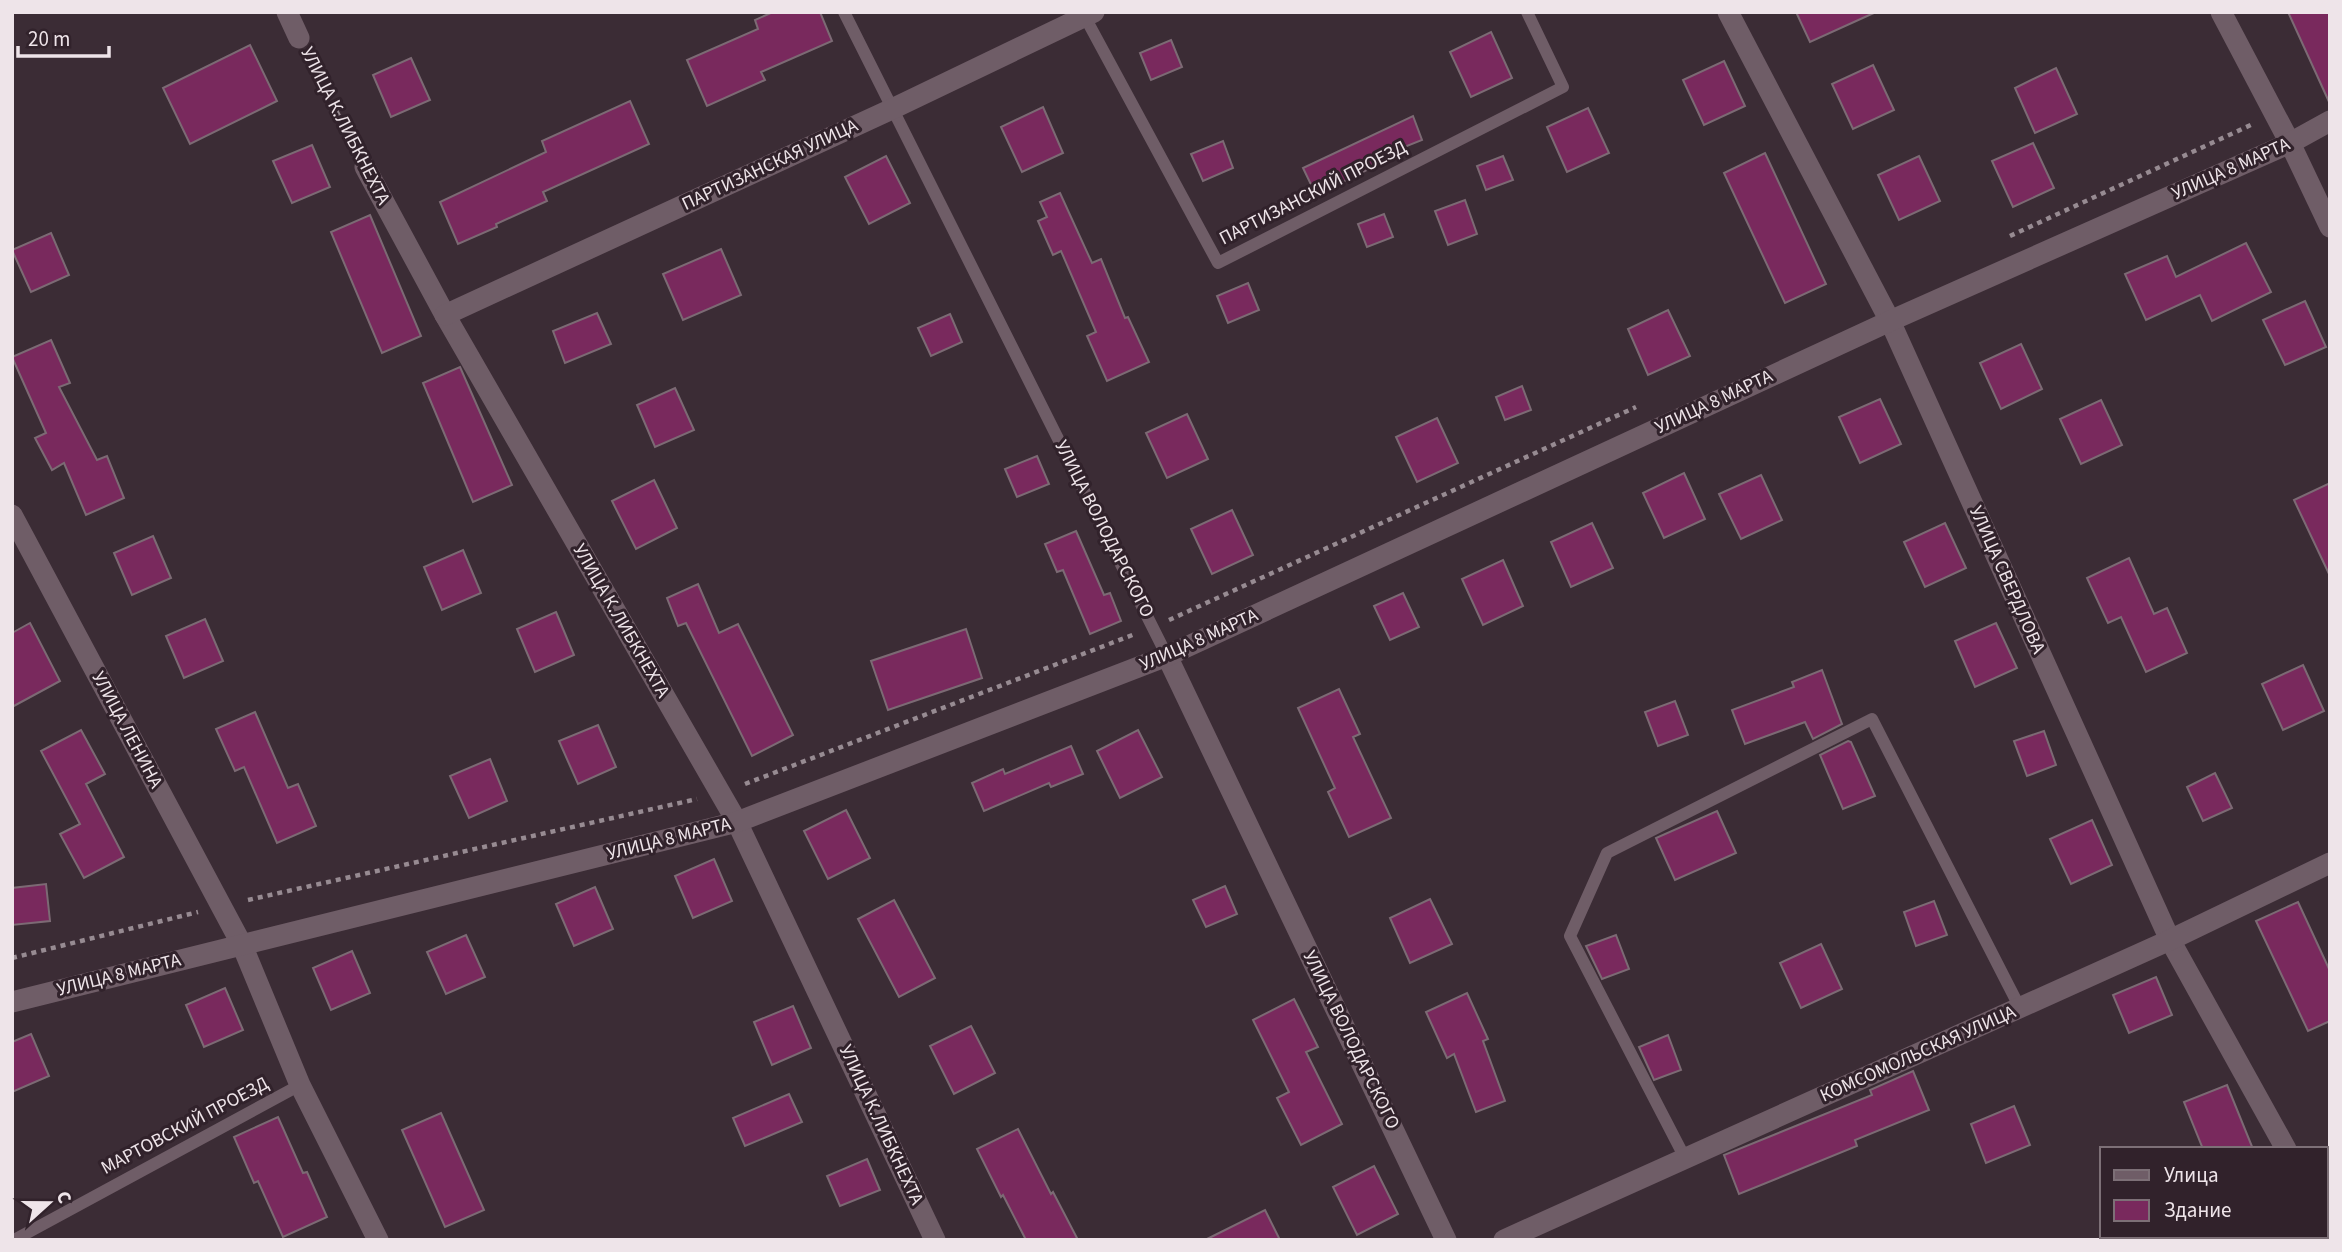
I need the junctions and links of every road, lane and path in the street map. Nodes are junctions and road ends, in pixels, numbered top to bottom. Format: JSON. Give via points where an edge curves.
{"nodes":[{"id":1,"x":288,"y":12,"type":"edge"},
{"id":2,"x":844,"y":12,"type":"edge"},
{"id":3,"x":1527,"y":12,"type":"edge"},
{"id":4,"x":1728,"y":12,"type":"edge"},
{"id":5,"x":2221,"y":12,"type":"edge"},
{"id":6,"x":1090,"y":14,"type":"edge"},
{"id":7,"x":299,"y":38,"type":"joint"},
{"id":8,"x":892,"y":109,"type":"junction"},
{"id":9,"x":2274,"y":111,"type":"junction"},
{"id":10,"x":2330,"y":121,"type":"edge"},
{"id":11,"x":2290,"y":143,"type":"junction"},
{"id":12,"x":365,"y":167,"type":"joint"},
{"id":13,"x":2330,"y":227,"type":"edge"},
{"id":14,"x":2000,"y":241,"type":"dead end"},
{"id":15,"x":445,"y":315,"type":"junction"},
{"id":16,"x":1890,"y":321,"type":"junction"},
{"id":17,"x":1648,"y":401,"type":"dead end"},
{"id":18,"x":12,"y":515,"type":"edge"},
{"id":19,"x":1153,"y":627,"type":"junction"},
{"id":20,"x":1167,"y":656,"type":"junction"},
{"id":21,"x":721,"y":793,"type":"junction"},
{"id":22,"x":737,"y":822,"type":"junction"},
{"id":23,"x":2330,"y":863,"type":"edge"},
{"id":24,"x":222,"y":906,"type":"junction"},
{"id":25,"x":2170,"y":940,"type":"junction"},
{"id":26,"x":242,"y":944,"type":"junction"},
{"id":27,"x":12,"y":958,"type":"edge"},
{"id":28,"x":12,"y":1002,"type":"edge"},
{"id":29,"x":2020,"y":1008,"type":"junction"},
{"id":30,"x":300,"y":1085,"type":"junction"},
{"id":31,"x":2285,"y":1147,"type":"edge"},
{"id":32,"x":1685,"y":1158,"type":"junction"},
{"id":33,"x":14,"y":1240,"type":"edge"},
{"id":34,"x":378,"y":1240,"type":"edge"},
{"id":35,"x":936,"y":1240,"type":"edge"},
{"id":36,"x":1446,"y":1240,"type":"edge"},
{"id":37,"x":1504,"y":1240,"type":"edge"}],
"edges":[{"from":1,"to":7,"type":"street","name":"УЛИЦА К.ЛИБКНЕХТА"},
{"from":2,"to":8,"type":"lane","name":"УЛИЦА ВОЛОДАРСКОГО"},
{"from":3,"to":6,"type":"lane","name":"ПАРТИЗАНСКИЙ ПРОЕЗД","via":[[1563,87],[1218,263]]},
{"from":4,"to":16,"type":"street","name":"УЛИЦА СВЕРДЛОВА"},
{"from":5,"to":9,"type":"street"},
{"from":6,"to":8,"type":"street","name":"ПАРТИЗАНСКАЯ УЛИЦА"},
{"from":7,"to":12,"type":"path","name":"УЛИЦА К.ЛИБКНЕХТА"},
{"from":8,"to":15,"type":"street","name":"ПАРТИЗАНСКАЯ УЛИЦА"},
{"from":8,"to":19,"type":"lane","name":"УЛИЦА ВОЛОДАРСКОГО"},
{"from":9,"to":11,"type":"street"},
{"from":9,"to":14,"type":"path"},
{"from":10,"to":11,"type":"street","name":"УЛИЦА 8 МАРТА"},
{"from":11,"to":13,"type":"street"},
{"from":11,"to":16,"type":"street","name":"УЛИЦА 8 МАРТА"},
{"from":12,"to":15,"type":"street","name":"УЛИЦА К.ЛИБКНЕХТА"},
{"from":15,"to":21,"type":"street","name":"УЛИЦА К.ЛИБКНЕХТА"},
{"from":16,"to":20,"type":"street","name":"УЛИЦА 8 МАРТА"},
{"from":16,"to":25,"type":"street","name":"УЛИЦА СВЕРДЛОВА"},
{"from":17,"to":19,"type":"path"},
{"from":18,"to":24,"type":"street","name":"УЛИЦА ЛЕНИНА"},
{"from":19,"to":20,"type":"lane","name":"УЛИЦА ВОЛОДАРСКОГО"},
{"from":19,"to":21,"type":"path"},
{"from":20,"to":22,"type":"street","name":"УЛИЦА 8 МАРТА"},
{"from":20,"to":36,"type":"street","name":"УЛИЦА ВОЛОДАРСКОГО"},
{"from":21,"to":22,"type":"street","name":"УЛИЦА К.ЛИБКНЕХТА"},
{"from":21,"to":24,"type":"path"},
{"from":22,"to":26,"type":"street","name":"УЛИЦА 8 МАРТА"},
{"from":22,"to":35,"type":"street","name":"УЛИЦА К.ЛИБКНЕХТА"},
{"from":23,"to":25,"type":"street","name":"КОМСОМОЛЬСКАЯ УЛИЦА"},
{"from":24,"to":26,"type":"street","name":"УЛИЦА ЛЕНИНА"},
{"from":24,"to":27,"type":"path"},
{"from":25,"to":29,"type":"street","name":"КОМСОМОЛЬСКАЯ УЛИЦА"},
{"from":25,"to":31,"type":"street","name":"УЛИЦА СВЕРДЛОВА"},
{"from":26,"to":28,"type":"street","name":"УЛИЦА 8 МАРТА"},
{"from":26,"to":30,"type":"street","name":"УЛИЦА ЛЕНИНА"},
{"from":29,"to":32,"type":"street","name":"КОМСОМОЛЬСКАЯ УЛИЦА"},
{"from":29,"to":32,"type":"lane","via":[[1872,719],[1607,853],[1570,936]]},
{"from":30,"to":33,"type":"lane","name":"МАРТОВСКИЙ ПРОЕЗД"},
{"from":30,"to":34,"type":"street","name":"УЛИЦА ЛЕНИНА"},
{"from":32,"to":37,"type":"street","name":"КОМСОМОЛЬСКАЯ УЛИЦА"}]}
